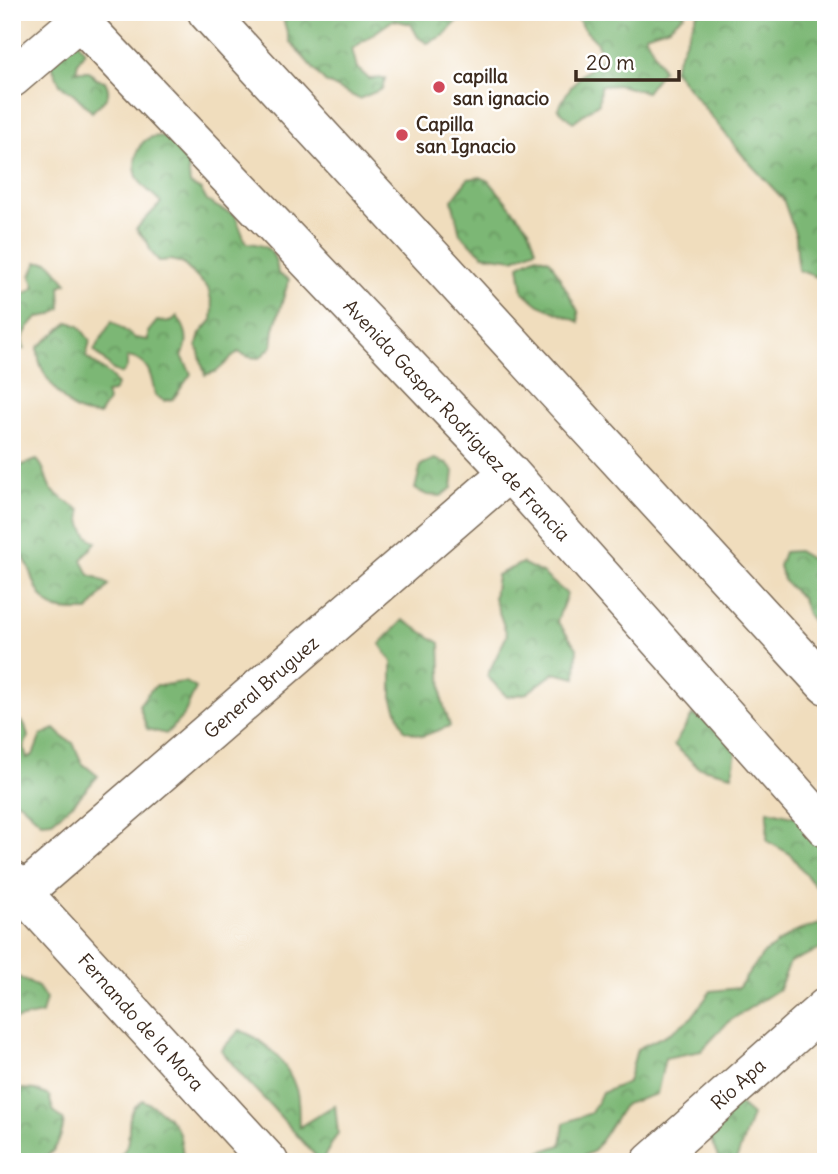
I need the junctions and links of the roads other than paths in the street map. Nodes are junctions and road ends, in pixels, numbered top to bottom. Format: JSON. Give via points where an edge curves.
{"nodes":[{"id":1,"x":207,"y":12,"type":"edge"},
{"id":2,"x":81,"y":15,"type":"edge"},
{"id":3,"x":12,"y":78,"type":"edge"},
{"id":4,"x":509,"y":472,"type":"junction"},
{"id":5,"x":826,"y":685,"type":"edge"},
{"id":6,"x":826,"y":828,"type":"edge"},
{"id":7,"x":16,"y":892,"type":"edge"},
{"id":8,"x":826,"y":1007,"type":"edge"},
{"id":9,"x":269,"y":1162,"type":"edge"},
{"id":10,"x":651,"y":1162,"type":"edge"}],
"edges":[{"from":1,"to":5,"type":"street"},
{"from":2,"to":3,"type":"street"},
{"from":2,"to":4,"type":"street","name":"Avenida Gaspar Rodríguez de Francia"},
{"from":4,"to":6,"type":"street","name":"Avenida Gaspar Rodríguez de Francia"},
{"from":4,"to":7,"type":"street","name":"General Bruguez"},
{"from":7,"to":9,"type":"street","name":"Fernando de la Mora"},
{"from":8,"to":10,"type":"street","name":"Río Apa"}]}
